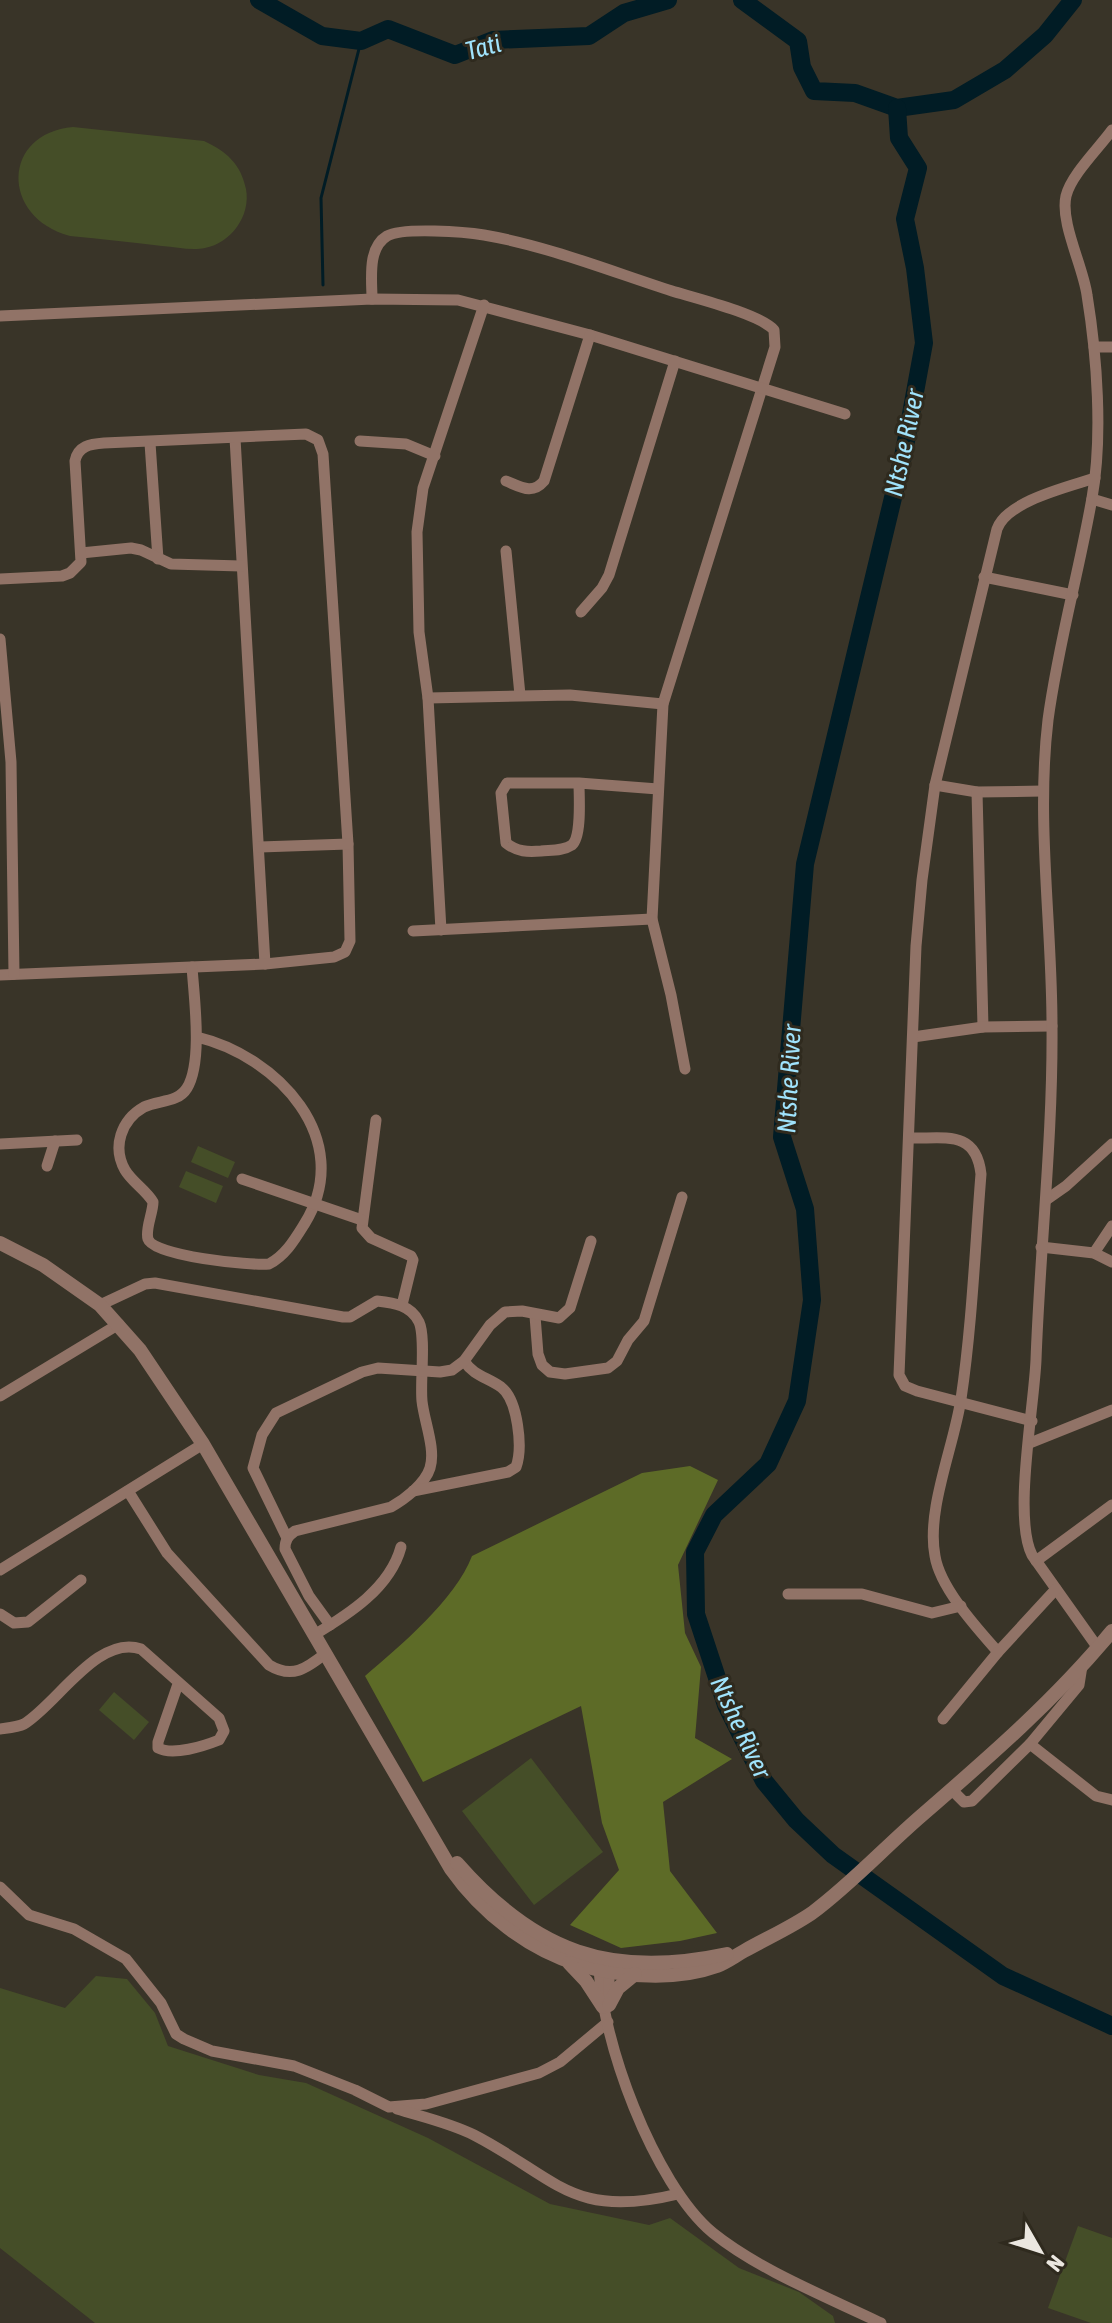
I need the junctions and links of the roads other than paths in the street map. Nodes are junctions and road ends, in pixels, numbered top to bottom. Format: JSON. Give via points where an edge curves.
{"nodes":[{"id":1,"x":1112,"y":130,"type":"edge"},
{"id":2,"x":372,"y":299,"type":"junction"},
{"id":3,"x":484,"y":305,"type":"junction"},
{"id":4,"x":0,"y":316,"type":"edge"},
{"id":5,"x":590,"y":335,"type":"junction"},
{"id":6,"x":1094,"y":347,"type":"junction"},
{"id":7,"x":1112,"y":347,"type":"edge"},
{"id":8,"x":675,"y":361,"type":"junction"},
{"id":9,"x":762,"y":388,"type":"junction"},
{"id":10,"x":845,"y":414,"type":"dead end"},
{"id":11,"x":235,"y":438,"type":"junction"},
{"id":12,"x":360,"y":441,"type":"dead end"},
{"id":13,"x":150,"y":443,"type":"junction"},
{"id":14,"x":435,"y":456,"type":"junction"},
{"id":15,"x":1095,"y":478,"type":"junction"},
{"id":16,"x":506,"y":481,"type":"dead end"},
{"id":17,"x":1092,"y":499,"type":"junction"},
{"id":18,"x":1112,"y":505,"type":"edge"},
{"id":19,"x":506,"y":551,"type":"dead end"},
{"id":20,"x":81,"y":553,"type":"junction"},
{"id":21,"x":158,"y":559,"type":"junction"},
{"id":22,"x":241,"y":566,"type":"junction"},
{"id":23,"x":984,"y":577,"type":"junction"},
{"id":24,"x":0,"y":579,"type":"edge"},
{"id":25,"x":1073,"y":595,"type":"junction"},
{"id":26,"x":581,"y":612,"type":"dead end"},
{"id":27,"x":0,"y":639,"type":"edge"},
{"id":28,"x":520,"y":695,"type":"junction"},
{"id":29,"x":428,"y":698,"type":"junction"},
{"id":30,"x":663,"y":704,"type":"junction"},
{"id":31,"x":579,"y":783,"type":"junction"},
{"id":32,"x":935,"y":785,"type":"junction"},
{"id":33,"x":658,"y":789,"type":"junction"},
{"id":34,"x":1043,"y":791,"type":"junction"},
{"id":35,"x":977,"y":792,"type":"junction"},
{"id":36,"x":348,"y":844,"type":"junction"},
{"id":37,"x":260,"y":847,"type":"junction"},
{"id":38,"x":652,"y":919,"type":"junction"},
{"id":39,"x":441,"y":930,"type":"junction"},
{"id":40,"x":413,"y":931,"type":"dead end"},
{"id":41,"x":265,"y":964,"type":"junction"},
{"id":42,"x":192,"y":967,"type":"junction"},
{"id":43,"x":14,"y":974,"type":"junction"},
{"id":44,"x":0,"y":975,"type":"edge"},
{"id":45,"x":1052,"y":1026,"type":"junction"},
{"id":46,"x":983,"y":1027,"type":"junction"},
{"id":47,"x":197,"y":1037,"type":"junction"},
{"id":48,"x":913,"y":1037,"type":"junction"},
{"id":49,"x":685,"y":1069,"type":"dead end"},
{"id":50,"x":376,"y":1120,"type":"dead end"},
{"id":51,"x":909,"y":1138,"type":"junction"},
{"id":52,"x":77,"y":1140,"type":"dead end"},
{"id":53,"x":55,"y":1141,"type":"junction"},
{"id":54,"x":0,"y":1144,"type":"edge"},
{"id":55,"x":1112,"y":1144,"type":"edge"},
{"id":56,"x":47,"y":1166,"type":"dead end"},
{"id":57,"x":242,"y":1179,"type":"dead end"},
{"id":58,"x":682,"y":1197,"type":"dead end"},
{"id":59,"x":1046,"y":1200,"type":"junction"},
{"id":60,"x":315,"y":1206,"type":"junction"},
{"id":61,"x":362,"y":1220,"type":"junction"},
{"id":62,"x":1112,"y":1226,"type":"edge"},
{"id":63,"x":591,"y":1241,"type":"dead end"},
{"id":64,"x":0,"y":1243,"type":"edge"},
{"id":65,"x":1041,"y":1247,"type":"junction"},
{"id":66,"x":1094,"y":1253,"type":"junction"},
{"id":67,"x":1112,"y":1262,"type":"edge"},
{"id":68,"x":100,"y":1305,"type":"junction"},
{"id":69,"x":402,"y":1305,"type":"junction"},
{"id":70,"x":535,"y":1316,"type":"junction"},
{"id":71,"x":119,"y":1324,"type":"junction"},
{"id":72,"x":464,"y":1361,"type":"junction"},
{"id":73,"x":420,"y":1370,"type":"junction"},
{"id":74,"x":0,"y":1396,"type":"edge"},
{"id":75,"x":961,"y":1402,"type":"junction"},
{"id":76,"x":1112,"y":1410,"type":"edge"},
{"id":77,"x":1032,"y":1421,"type":"junction"},
{"id":78,"x":1030,"y":1443,"type":"junction"},
{"id":79,"x":203,"y":1444,"type":"junction"},
{"id":80,"x":128,"y":1491,"type":"junction"},
{"id":81,"x":413,"y":1491,"type":"junction"},
{"id":82,"x":1112,"y":1505,"type":"edge"},
{"id":83,"x":287,"y":1538,"type":"junction"},
{"id":84,"x":401,"y":1547,"type":"dead end"},
{"id":85,"x":1036,"y":1561,"type":"junction"},
{"id":86,"x":0,"y":1570,"type":"edge"},
{"id":87,"x":81,"y":1580,"type":"dead end"},
{"id":88,"x":1056,"y":1589,"type":"junction"},
{"id":89,"x":788,"y":1594,"type":"dead end"},
{"id":90,"x":961,"y":1606,"type":"junction"},
{"id":91,"x":0,"y":1614,"type":"edge"},
{"id":92,"x":330,"y":1625,"type":"junction"},
{"id":93,"x":1112,"y":1631,"type":"edge"},
{"id":94,"x":314,"y":1635,"type":"junction"},
{"id":95,"x":1098,"y":1648,"type":"junction"},
{"id":96,"x":998,"y":1652,"type":"junction"},
{"id":97,"x":326,"y":1653,"type":"junction"},
{"id":98,"x":1082,"y":1666,"type":"junction"},
{"id":99,"x":178,"y":1684,"type":"junction"},
{"id":100,"x":943,"y":1719,"type":"dead end"},
{"id":101,"x":0,"y":1729,"type":"edge"},
{"id":102,"x":1030,"y":1744,"type":"junction"},
{"id":103,"x":953,"y":1791,"type":"junction"},
{"id":104,"x":1112,"y":1800,"type":"edge"},
{"id":105,"x":430,"y":1833,"type":"junction"},
{"id":106,"x":0,"y":1887,"type":"edge"},
{"id":107,"x":744,"y":1951,"type":"junction"},
{"id":108,"x":567,"y":1961,"type":"junction"},
{"id":109,"x":604,"y":1965,"type":"junction"},
{"id":110,"x":635,"y":1974,"type":"junction"},
{"id":111,"x":607,"y":2013,"type":"junction"},
{"id":112,"x":389,"y":2107,"type":"junction"},
{"id":113,"x":678,"y":2194,"type":"junction"},
{"id":114,"x":860,"y":2318,"type":"edge"},
{"id":115,"x":881,"y":2323,"type":"edge"}],
"edges":[{"from":1,"to":6,"type":"street","via":[[1073,181],[1065,202],[1086,286]]},
{"from":2,"to":3,"type":"street","via":[[436,298]]},
{"from":2,"to":4,"type":"street"},
{"from":2,"to":9,"type":"street","via":[[373,257],[388,236],[430,231],[520,242],[768,324],[776,341]]},
{"from":3,"to":5,"type":"street"},
{"from":3,"to":14,"type":"street"},
{"from":5,"to":8,"type":"street"},
{"from":5,"to":16,"type":"street","via":[[544,481],[531,490]]},
{"from":6,"to":7,"type":"street"},
{"from":6,"to":15,"type":"street"},
{"from":8,"to":9,"type":"street"},
{"from":8,"to":26,"type":"street","via":[[609,575]]},
{"from":9,"to":10,"type":"street"},
{"from":9,"to":30,"type":"street"},
{"from":11,"to":13,"type":"street"},
{"from":11,"to":22,"type":"street"},
{"from":11,"to":36,"type":"street","via":[[306,434],[318,440],[323,454]]},
{"from":12,"to":14,"type":"street","via":[[406,444]]},
{"from":13,"to":20,"type":"street","via":[[91,444],[77,453]]},
{"from":13,"to":21,"type":"street"},
{"from":14,"to":29,"type":"street","via":[[423,488],[417,532],[419,632]]},
{"from":15,"to":17,"type":"street"},
{"from":15,"to":23,"type":"street","via":[[1005,515]]},
{"from":17,"to":18,"type":"street"},
{"from":17,"to":25,"type":"street"},
{"from":19,"to":28,"type":"street"},
{"from":20,"to":21,"type":"street","via":[[131,548]]},
{"from":20,"to":24,"type":"street","via":[[77,568],[62,576]]},
{"from":21,"to":22,"type":"street","via":[[180,566]]},
{"from":22,"to":37,"type":"street"},
{"from":23,"to":25,"type":"street"},
{"from":23,"to":32,"type":"street"},
{"from":25,"to":34,"type":"street","via":[[1048,720]]},
{"from":27,"to":43,"type":"street","via":[[11,762]]},
{"from":28,"to":29,"type":"street"},
{"from":28,"to":30,"type":"street"},
{"from":29,"to":39,"type":"street"},
{"from":30,"to":33,"type":"street"},
{"from":31,"to":31,"type":"street","via":[[572,844],[527,852],[506,843],[501,793],[507,783]]},
{"from":31,"to":33,"type":"street"},
{"from":32,"to":35,"type":"street"},
{"from":32,"to":48,"type":"street","via":[[916,946]]},
{"from":33,"to":38,"type":"street"},
{"from":34,"to":35,"type":"street"},
{"from":34,"to":45,"type":"street"},
{"from":35,"to":46,"type":"street"},
{"from":36,"to":37,"type":"street"},
{"from":36,"to":41,"type":"street","via":[[350,941],[345,952]]},
{"from":37,"to":41,"type":"street"},
{"from":38,"to":39,"type":"street"},
{"from":38,"to":49,"type":"street"},
{"from":39,"to":40,"type":"street"},
{"from":41,"to":42,"type":"street"},
{"from":42,"to":43,"type":"street"},
{"from":42,"to":47,"type":"street"},
{"from":43,"to":44,"type":"street"},
{"from":45,"to":46,"type":"street"},
{"from":45,"to":59,"type":"street"},
{"from":46,"to":48,"type":"street"},
{"from":47,"to":60,"type":"street","via":[[237,1050],[267,1068],[305,1111],[321,1162]]},
{"from":47,"to":60,"type":"street","via":[[186,1090],[133,1114],[120,1134],[126,1171],[153,1202],[147,1237],[151,1245],[194,1257],[269,1264],[286,1251]]},
{"from":48,"to":51,"type":"street"},
{"from":50,"to":61,"type":"street"},
{"from":51,"to":75,"type":"street","via":[[899,1375],[910,1389]]},
{"from":51,"to":75,"type":"street","via":[[962,1140],[971,1144],[980,1161]]},
{"from":52,"to":53,"type":"street"},
{"from":53,"to":54,"type":"street"},
{"from":53,"to":56,"type":"street"},
{"from":55,"to":59,"type":"street"},
{"from":57,"to":60,"type":"street"},
{"from":58,"to":70,"type":"street","via":[[644,1321],[617,1361],[608,1368],[550,1372],[538,1354]]},
{"from":59,"to":65,"type":"street"},
{"from":60,"to":61,"type":"street"},
{"from":61,"to":69,"type":"street","via":[[365,1234],[413,1260]]},
{"from":62,"to":66,"type":"street"},
{"from":63,"to":70,"type":"street","via":[[566,1314],[553,1319]]},
{"from":64,"to":68,"type":"street"},
{"from":65,"to":66,"type":"street"},
{"from":65,"to":77,"type":"street"},
{"from":66,"to":67,"type":"street"},
{"from":68,"to":69,"type":"street","via":[[155,1283],[343,1317],[377,1301]]},
{"from":68,"to":71,"type":"street"},
{"from":69,"to":73,"type":"street","via":[[413,1313],[422,1332]]},
{"from":70,"to":72,"type":"street","via":[[505,1312]]},
{"from":71,"to":74,"type":"street"},
{"from":71,"to":79,"type":"street"},
{"from":72,"to":73,"type":"street","via":[[452,1370]]},
{"from":72,"to":81,"type":"street","via":[[478,1376],[502,1388],[513,1407],[520,1449],[516,1467]]},
{"from":73,"to":81,"type":"street","via":[[430,1467]]},
{"from":73,"to":83,"type":"street","via":[[362,1372],[270,1419],[253,1468]]},
{"from":75,"to":77,"type":"street"},
{"from":75,"to":90,"type":"street","via":[[933,1539],[938,1567]]},
{"from":76,"to":78,"type":"street"},
{"from":77,"to":78,"type":"street"},
{"from":78,"to":85,"type":"street","via":[[1024,1529]]},
{"from":79,"to":80,"type":"street"},
{"from":79,"to":94,"type":"street"},
{"from":80,"to":86,"type":"street"},
{"from":80,"to":97,"type":"street","via":[[167,1553],[269,1665],[299,1672]]},
{"from":81,"to":83,"type":"street","via":[[391,1507],[295,1531]]},
{"from":82,"to":85,"type":"street"},
{"from":83,"to":92,"type":"street","via":[[285,1549]]},
{"from":84,"to":92,"type":"street","via":[[388,1578]]},
{"from":85,"to":88,"type":"street"},
{"from":87,"to":91,"type":"street","via":[[28,1622],[14,1623]]},
{"from":88,"to":95,"type":"street"},
{"from":88,"to":96,"type":"street"},
{"from":89,"to":90,"type":"street","via":[[862,1594],[932,1613]]},
{"from":90,"to":96,"type":"street"},
{"from":92,"to":94,"type":"street"},
{"from":93,"to":95,"type":"street"},
{"from":94,"to":97,"type":"street"},
{"from":95,"to":98,"type":"street"},
{"from":96,"to":100,"type":"street"},
{"from":97,"to":105,"type":"street"},
{"from":98,"to":102,"type":"street","via":[[1079,1685]]},
{"from":98,"to":103,"type":"street"},
{"from":99,"to":99,"type":"street","via":[[222,1722],[219,1740],[186,1749],[158,1748]]},
{"from":99,"to":101,"type":"street","via":[[141,1649],[120,1647],[103,1654],[23,1725]]},
{"from":102,"to":103,"type":"street","via":[[972,1801],[966,1803]]},
{"from":102,"to":104,"type":"street","via":[[1096,1796]]},
{"from":103,"to":107,"type":"street","via":[[830,1899],[786,1931]]},
{"from":105,"to":108,"type":"street","via":[[463,1886],[489,1914]]},
{"from":105,"to":109,"type":"street","via":[[507,1915]]},
{"from":106,"to":112,"type":"street","via":[[29,1915],[74,1929],[126,1959],[184,2039],[212,2051],[294,2066]]},
{"from":107,"to":109,"type":"street","via":[[677,1963]]},
{"from":107,"to":110,"type":"street","via":[[695,1972]]},
{"from":108,"to":109,"type":"street"},
{"from":108,"to":111,"type":"street"},
{"from":109,"to":110,"type":"street"},
{"from":109,"to":111,"type":"street"},
{"from":110,"to":111,"type":"street","via":[[618,1988]]},
{"from":111,"to":112,"type":"street","via":[[560,2062],[539,2073],[426,2104]]},
{"from":111,"to":113,"type":"street","via":[[631,2100]]},
{"from":112,"to":113,"type":"street","via":[[471,2133],[576,2196],[620,2203]]},
{"from":113,"to":114,"type":"street","via":[[712,2232],[744,2256]]},
{"from":114,"to":115,"type":"street"}]}
